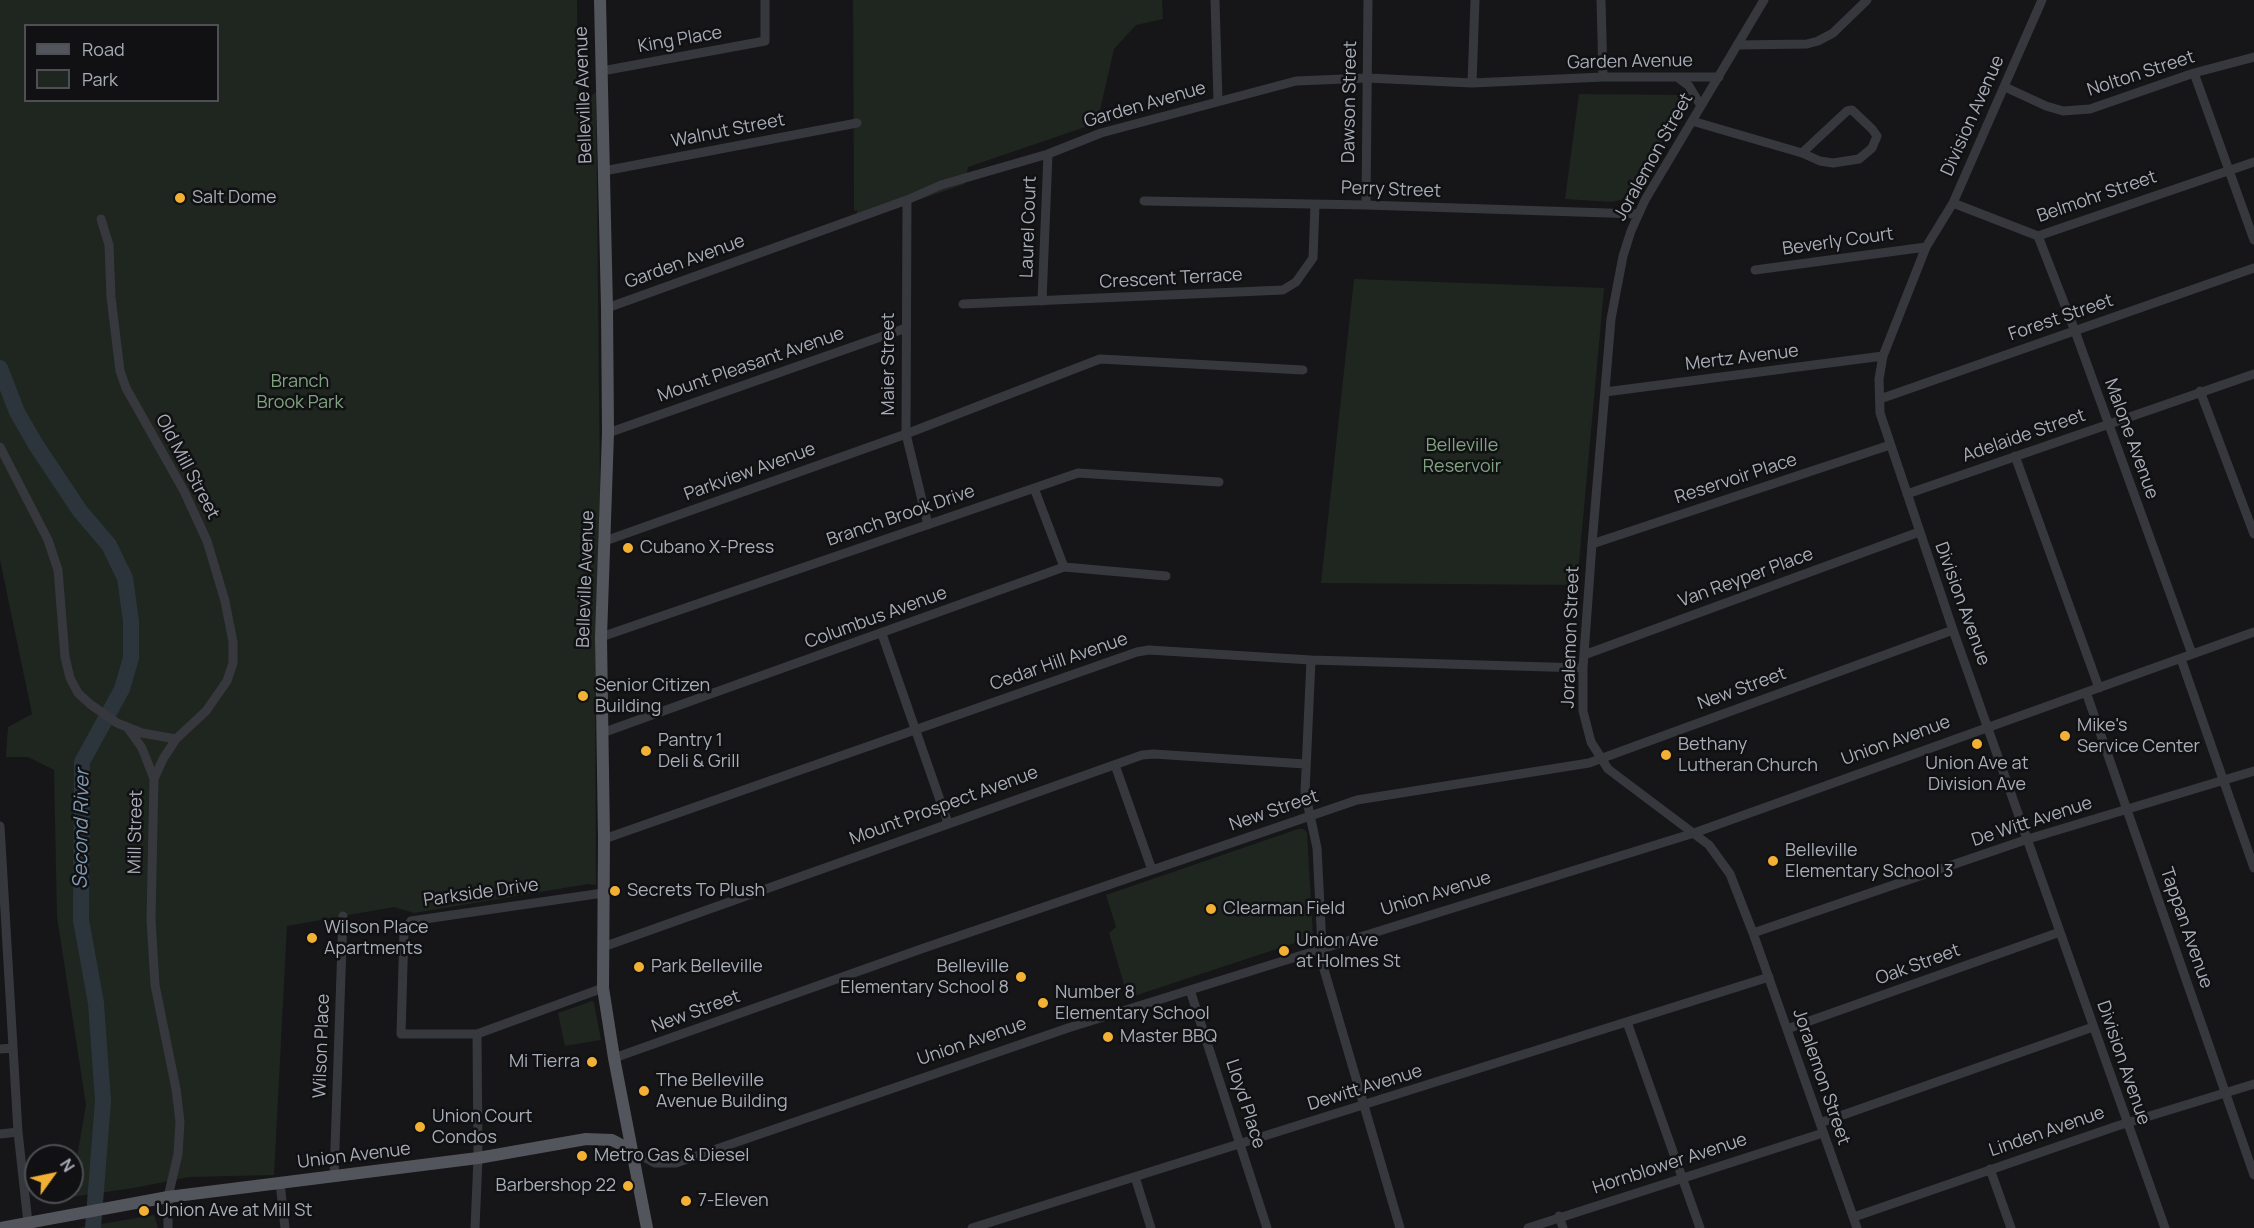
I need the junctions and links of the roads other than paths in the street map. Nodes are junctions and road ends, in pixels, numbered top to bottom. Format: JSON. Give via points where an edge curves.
{"nodes":[{"id":1,"x":600,"y":0,"type":"edge"},
{"id":2,"x":765,"y":0,"type":"edge"},
{"id":3,"x":1215,"y":0,"type":"edge"},
{"id":4,"x":1368,"y":0,"type":"edge"},
{"id":5,"x":1475,"y":0,"type":"edge"},
{"id":6,"x":1601,"y":0,"type":"edge"},
{"id":7,"x":1764,"y":0,"type":"edge"},
{"id":8,"x":1867,"y":0,"type":"edge"},
{"id":9,"x":2042,"y":0,"type":"edge"},
{"id":10,"x":1737,"y":45,"type":"junction"},
{"id":11,"x":2254,"y":57,"type":"edge"},
{"id":12,"x":602,"y":71,"type":"junction"},
{"id":13,"x":2194,"y":73,"type":"junction"},
{"id":14,"x":1603,"y":77,"type":"junction"},
{"id":15,"x":1677,"y":77,"type":"junction"},
{"id":16,"x":1719,"y":77,"type":"junction"},
{"id":17,"x":1368,"y":78,"type":"junction"},
{"id":18,"x":1472,"y":83,"type":"junction"},
{"id":19,"x":2005,"y":87,"type":"junction"},
{"id":20,"x":1218,"y":101,"type":"junction"},
{"id":21,"x":1701,"y":106,"type":"junction"},
{"id":22,"x":1692,"y":121,"type":"junction"},
{"id":23,"x":857,"y":123,"type":"dead end"},
{"id":24,"x":1802,"y":153,"type":"junction"},
{"id":25,"x":1048,"y":154,"type":"junction"},
{"id":26,"x":2254,"y":162,"type":"edge"},
{"id":27,"x":2228,"y":169,"type":"junction"},
{"id":28,"x":604,"y":171,"type":"junction"},
{"id":29,"x":907,"y":200,"type":"junction"},
{"id":30,"x":1144,"y":201,"type":"dead end"},
{"id":31,"x":1953,"y":203,"type":"junction"},
{"id":32,"x":1315,"y":205,"type":"junction"},
{"id":33,"x":1366,"y":205,"type":"junction"},
{"id":34,"x":1638,"y":214,"type":"junction"},
{"id":35,"x":101,"y":219,"type":"dead end"},
{"id":36,"x":2037,"y":236,"type":"junction"},
{"id":37,"x":2254,"y":240,"type":"edge"},
{"id":38,"x":1926,"y":247,"type":"junction"},
{"id":39,"x":2254,"y":268,"type":"edge"},
{"id":40,"x":1755,"y":270,"type":"dead end"},
{"id":41,"x":1042,"y":302,"type":"junction"},
{"id":42,"x":963,"y":304,"type":"dead end"},
{"id":43,"x":607,"y":308,"type":"junction"},
{"id":44,"x":906,"y":328,"type":"junction"},
{"id":45,"x":2074,"y":331,"type":"junction"},
{"id":46,"x":1883,"y":356,"type":"junction"},
{"id":47,"x":1303,"y":370,"type":"dead end"},
{"id":48,"x":2254,"y":374,"type":"edge"},
{"id":49,"x":2200,"y":391,"type":"junction"},
{"id":50,"x":1605,"y":392,"type":"junction"},
{"id":51,"x":1880,"y":399,"type":"junction"},
{"id":52,"x":2108,"y":424,"type":"junction"},
{"id":53,"x":608,"y":433,"type":"junction"},
{"id":54,"x":906,"y":434,"type":"junction"},
{"id":55,"x":1890,"y":445,"type":"junction"},
{"id":56,"x":0,"y":447,"type":"edge"},
{"id":57,"x":2015,"y":456,"type":"junction"},
{"id":58,"x":1220,"y":482,"type":"dead end"},
{"id":59,"x":1034,"y":488,"type":"junction"},
{"id":60,"x":1907,"y":494,"type":"junction"},
{"id":61,"x":928,"y":525,"type":"junction"},
{"id":62,"x":1919,"y":532,"type":"junction"},
{"id":63,"x":2254,"y":534,"type":"edge"},
{"id":64,"x":605,"y":541,"type":"junction"},
{"id":65,"x":1592,"y":544,"type":"junction"},
{"id":66,"x":1064,"y":567,"type":"junction"},
{"id":67,"x":1166,"y":576,"type":"dead end"},
{"id":68,"x":1953,"y":630,"type":"junction"},
{"id":69,"x":2254,"y":632,"type":"edge"},
{"id":70,"x":882,"y":634,"type":"junction"},
{"id":71,"x":601,"y":637,"type":"junction"},
{"id":72,"x":2193,"y":654,"type":"junction"},
{"id":73,"x":1584,"y":655,"type":"junction"},
{"id":74,"x":2181,"y":658,"type":"junction"},
{"id":75,"x":1311,"y":660,"type":"junction"},
{"id":76,"x":1583,"y":668,"type":"junction"},
{"id":77,"x":2099,"y":688,"type":"junction"},
{"id":78,"x":2086,"y":692,"type":"junction"},
{"id":79,"x":127,"y":727,"type":"junction"},
{"id":80,"x":1989,"y":727,"type":"junction"},
{"id":81,"x":915,"y":729,"type":"junction"},
{"id":82,"x":602,"y":734,"type":"junction"},
{"id":83,"x":176,"y":739,"type":"junction"},
{"id":84,"x":1601,"y":758,"type":"junction"},
{"id":85,"x":1305,"y":764,"type":"junction"},
{"id":86,"x":1115,"y":765,"type":"junction"},
{"id":87,"x":2254,"y":771,"type":"edge"},
{"id":88,"x":154,"y":779,"type":"junction"},
{"id":89,"x":2224,"y":780,"type":"junction"},
{"id":90,"x":2127,"y":810,"type":"junction"},
{"id":91,"x":1309,"y":816,"type":"junction"},
{"id":92,"x":948,"y":824,"type":"junction"},
{"id":93,"x":0,"y":826,"type":"edge"},
{"id":94,"x":1694,"y":833,"type":"junction"},
{"id":95,"x":604,"y":839,"type":"junction"},
{"id":96,"x":2028,"y":839,"type":"junction"},
{"id":97,"x":2254,"y":868,"type":"edge"},
{"id":98,"x":1152,"y":870,"type":"junction"},
{"id":99,"x":2,"y":873,"type":"edge"},
{"id":100,"x":603,"y":893,"type":"junction"},
{"id":101,"x":343,"y":916,"type":"dead end"},
{"id":102,"x":2060,"y":932,"type":"junction"},
{"id":103,"x":1753,"y":933,"type":"junction"},
{"id":104,"x":603,"y":947,"type":"junction"},
{"id":105,"x":1322,"y":949,"type":"junction"},
{"id":106,"x":4,"y":962,"type":"edge"},
{"id":107,"x":1769,"y":977,"type":"junction"},
{"id":108,"x":603,"y":988,"type":"junction"},
{"id":109,"x":1190,"y":990,"type":"junction"},
{"id":110,"x":1627,"y":1022,"type":"junction"},
{"id":111,"x":2093,"y":1028,"type":"junction"},
{"id":112,"x":1787,"y":1029,"type":"junction"},
{"id":113,"x":477,"y":1034,"type":"junction"},
{"id":114,"x":13,"y":1048,"type":"junction"},
{"id":115,"x":0,"y":1049,"type":"edge"},
{"id":116,"x":614,"y":1058,"type":"junction"},
{"id":117,"x":2254,"y":1084,"type":"edge"},
{"id":118,"x":2226,"y":1092,"type":"junction"},
{"id":119,"x":1364,"y":1106,"type":"junction"},
{"id":120,"x":2127,"y":1122,"type":"junction"},
{"id":121,"x":1822,"y":1128,"type":"junction"},
{"id":122,"x":18,"y":1132,"type":"junction"},
{"id":123,"x":0,"y":1134,"type":"edge"},
{"id":124,"x":1241,"y":1144,"type":"junction"},
{"id":125,"x":631,"y":1150,"type":"junction"},
{"id":126,"x":478,"y":1158,"type":"junction"},
{"id":127,"x":1990,"y":1169,"type":"junction"},
{"id":128,"x":2254,"y":1174,"type":"edge"},
{"id":129,"x":334,"y":1176,"type":"junction"},
{"id":130,"x":1135,"y":1177,"type":"junction"},
{"id":131,"x":1683,"y":1178,"type":"junction"},
{"id":132,"x":280,"y":1183,"type":"junction"},
{"id":133,"x":168,"y":1197,"type":"junction"},
{"id":134,"x":1559,"y":1216,"type":"junction"},
{"id":135,"x":1854,"y":1217,"type":"junction"},
{"id":136,"x":28,"y":1223,"type":"junction"},
{"id":137,"x":0,"y":1228,"type":"edge"},
{"id":138,"x":168,"y":1228,"type":"edge"},
{"id":139,"x":285,"y":1228,"type":"edge"},
{"id":140,"x":475,"y":1228,"type":"edge"},
{"id":141,"x":646,"y":1228,"type":"edge"},
{"id":142,"x":972,"y":1228,"type":"edge"},
{"id":143,"x":1151,"y":1228,"type":"edge"},
{"id":144,"x":1267,"y":1228,"type":"edge"},
{"id":145,"x":1400,"y":1228,"type":"edge"},
{"id":146,"x":1528,"y":1228,"type":"edge"},
{"id":147,"x":1563,"y":1228,"type":"edge"},
{"id":148,"x":1700,"y":1228,"type":"edge"},
{"id":149,"x":1857,"y":1228,"type":"edge"},
{"id":150,"x":2011,"y":1228,"type":"edge"},
{"id":151,"x":2164,"y":1228,"type":"edge"}],
"edges":[{"from":1,"to":12,"type":"main road","name":"Belleville Avenue"},
{"from":2,"to":12,"type":"street","name":"King Place","via":[[765,41]]},
{"from":3,"to":20,"type":"street"},
{"from":4,"to":17,"type":"street","name":"Dawson Street"},
{"from":5,"to":18,"type":"street"},
{"from":6,"to":14,"type":"street"},
{"from":7,"to":10,"type":"street","name":"Joralemon Street"},
{"from":8,"to":10,"type":"street","via":[[1833,33],[1818,41]]},
{"from":9,"to":19,"type":"street","name":"Division Avenue"},
{"from":10,"to":16,"type":"street","name":"Joralemon Street"},
{"from":11,"to":13,"type":"street","name":"Nolton Street"},
{"from":12,"to":28,"type":"main road","name":"Belleville Avenue"},
{"from":13,"to":19,"type":"street","name":"Nolton Street","via":[[2090,109],[2063,111]]},
{"from":13,"to":27,"type":"street"},
{"from":14,"to":15,"type":"street","name":"Garden Avenue"},
{"from":14,"to":18,"type":"street","name":"Garden Avenue"},
{"from":15,"to":16,"type":"street","name":"Garden Avenue"},
{"from":15,"to":21,"type":"street","via":[[1689,86]]},
{"from":16,"to":21,"type":"street","name":"Joralemon Street"},
{"from":17,"to":18,"type":"street","name":"Garden Avenue"},
{"from":17,"to":20,"type":"street","name":"Garden Avenue","via":[[1296,81]]},
{"from":17,"to":33,"type":"street","name":"Dawson Street"},
{"from":19,"to":31,"type":"street","name":"Division Avenue"},
{"from":20,"to":25,"type":"street","name":"Garden Avenue","via":[[1101,133]]},
{"from":21,"to":22,"type":"street","name":"Joralemon Street"},
{"from":22,"to":24,"type":"street"},
{"from":22,"to":34,"type":"street","name":"Joralemon Street"},
{"from":23,"to":28,"type":"street","name":"Walnut Street"},
{"from":24,"to":24,"type":"street","via":[[1847,111],[1852,110],[1876,136],[1872,148],[1859,159],[1833,163]]},
{"from":25,"to":29,"type":"street","name":"Garden Avenue","via":[[941,185]]},
{"from":25,"to":41,"type":"street","name":"Laurel Court"},
{"from":26,"to":27,"type":"street","name":"Belmohr Street"},
{"from":27,"to":36,"type":"street","name":"Belmohr Street"},
{"from":27,"to":37,"type":"street"},
{"from":28,"to":43,"type":"main road","name":"Belleville Avenue"},
{"from":29,"to":43,"type":"street","name":"Garden Avenue"},
{"from":29,"to":44,"type":"street","name":"Maier Street"},
{"from":30,"to":32,"type":"street","name":"Perry Street"},
{"from":31,"to":36,"type":"street","name":"Belmohr Street"},
{"from":31,"to":38,"type":"street","name":"Division Avenue"},
{"from":32,"to":33,"type":"street","name":"Perry Street"},
{"from":32,"to":41,"type":"street","name":"Crescent Terrace","via":[[1313,258],[1288,289]]},
{"from":33,"to":34,"type":"street","name":"Perry Street"},
{"from":34,"to":50,"type":"street","name":"Joralemon Street","via":[[1616,288]]},
{"from":35,"to":83,"type":"street","name":"Old Mill Street","via":[[109,245],[120,370],[203,531],[233,642],[233,663],[227,681],[206,711]]},
{"from":36,"to":45,"type":"street","name":"Malone Avenue"},
{"from":38,"to":40,"type":"street","name":"Beverly Court"},
{"from":38,"to":46,"type":"street","name":"Division Avenue"},
{"from":39,"to":45,"type":"street","name":"Forest Street"},
{"from":41,"to":42,"type":"street","name":"Crescent Terrace"},
{"from":43,"to":53,"type":"main road","name":"Belleville Avenue"},
{"from":44,"to":53,"type":"street","name":"Mount Pleasant Avenue"},
{"from":44,"to":54,"type":"street","name":"Maier Street"},
{"from":45,"to":51,"type":"street","name":"Forest Street"},
{"from":45,"to":52,"type":"street","name":"Malone Avenue"},
{"from":46,"to":50,"type":"street","name":"Mertz Avenue"},
{"from":46,"to":51,"type":"street","name":"Division Avenue"},
{"from":47,"to":54,"type":"street","name":"Parkview Avenue","via":[[1100,359]]},
{"from":48,"to":49,"type":"street","name":"Adelaide Street"},
{"from":49,"to":52,"type":"street","name":"Adelaide Street"},
{"from":49,"to":63,"type":"street"},
{"from":50,"to":65,"type":"street","name":"Joralemon Street"},
{"from":51,"to":55,"type":"street","name":"Division Avenue"},
{"from":52,"to":57,"type":"street","name":"Adelaide Street"},
{"from":52,"to":72,"type":"street","name":"Malone Avenue"},
{"from":53,"to":64,"type":"main road","name":"Belleville Avenue"},
{"from":54,"to":61,"type":"street","name":"Maier Street"},
{"from":54,"to":64,"type":"street","name":"Parkview Avenue"},
{"from":55,"to":60,"type":"street","name":"Division Avenue"},
{"from":55,"to":65,"type":"street","name":"Reservoir Place"},
{"from":56,"to":79,"type":"street","name":"Mill Street","via":[[48,540],[58,570],[70,678],[90,704]]},
{"from":57,"to":60,"type":"street","name":"Adelaide Street"},
{"from":57,"to":77,"type":"street"},
{"from":58,"to":59,"type":"street","name":"Branch Brook Drive","via":[[1078,473]]},
{"from":59,"to":61,"type":"street","name":"Branch Brook Drive"},
{"from":59,"to":66,"type":"street"},
{"from":60,"to":62,"type":"street","name":"Division Avenue"},
{"from":61,"to":71,"type":"street","name":"Branch Brook Drive"},
{"from":62,"to":68,"type":"street","name":"Division Avenue"},
{"from":62,"to":73,"type":"street","name":"Van Reyper Place"},
{"from":64,"to":71,"type":"main road","name":"Belleville Avenue"},
{"from":65,"to":73,"type":"street","name":"Joralemon Street"},
{"from":66,"to":67,"type":"street","name":"Columbus Avenue"},
{"from":66,"to":70,"type":"street","name":"Columbus Avenue"},
{"from":68,"to":80,"type":"street","name":"Division Avenue"},
{"from":68,"to":84,"type":"street","name":"New Street"},
{"from":69,"to":72,"type":"street","name":"Union Avenue"},
{"from":70,"to":81,"type":"street"},
{"from":70,"to":82,"type":"street","name":"Columbus Avenue"},
{"from":71,"to":82,"type":"main road","name":"Belleville Avenue"},
{"from":72,"to":74,"type":"street","name":"Union Avenue"},
{"from":73,"to":76,"type":"street","name":"Joralemon Street"},
{"from":74,"to":77,"type":"street","name":"Union Avenue"},
{"from":74,"to":89,"type":"street"},
{"from":75,"to":76,"type":"street","name":"Cedar Hill Avenue"},
{"from":75,"to":81,"type":"street","name":"Cedar Hill Avenue","via":[[1137,652]]},
{"from":75,"to":85,"type":"street"},
{"from":76,"to":84,"type":"street","name":"Joralemon Street","via":[[1584,721]]},
{"from":77,"to":78,"type":"street","name":"Union Avenue"},
{"from":78,"to":80,"type":"street","name":"Union Avenue"},
{"from":78,"to":90,"type":"street","name":"Tappan Avenue"},
{"from":79,"to":83,"type":"street"},
{"from":79,"to":88,"type":"street","name":"Mill Street","via":[[142,748]]},
{"from":80,"to":94,"type":"street","name":"Union Avenue"},
{"from":80,"to":96,"type":"street","name":"Division Avenue"},
{"from":81,"to":92,"type":"street"},
{"from":81,"to":95,"type":"street","name":"Cedar Hill Avenue"},
{"from":82,"to":95,"type":"main road","name":"Belleville Avenue"},
{"from":83,"to":88,"type":"street","name":"Old Mill Street"},
{"from":84,"to":91,"type":"street","name":"New Street","via":[[1577,766],[1357,800]]},
{"from":84,"to":94,"type":"street","name":"Joralemon Street","via":[[1618,777]]},
{"from":85,"to":86,"type":"street","name":"Mount Prospect Avenue","via":[[1154,754]]},
{"from":85,"to":91,"type":"street"},
{"from":86,"to":92,"type":"street","name":"Mount Prospect Avenue"},
{"from":86,"to":98,"type":"street"},
{"from":87,"to":89,"type":"street","name":"De Witt Avenue"},
{"from":88,"to":133,"type":"street","name":"Mill Street","via":[[151,919],[155,985],[180,1122],[178,1154]]},
{"from":89,"to":90,"type":"street","name":"De Witt Avenue"},
{"from":89,"to":97,"type":"street"},
{"from":90,"to":96,"type":"street","name":"De Witt Avenue"},
{"from":90,"to":118,"type":"street","name":"Tappan Avenue"},
{"from":91,"to":98,"type":"street","name":"New Street"},
{"from":91,"to":105,"type":"street","via":[[1317,848]]},
{"from":92,"to":104,"type":"street","name":"Mount Prospect Avenue"},
{"from":93,"to":99,"type":"street"},
{"from":94,"to":103,"type":"street","name":"Joralemon Street","via":[[1727,869]]},
{"from":94,"to":105,"type":"street","name":"Union Avenue"},
{"from":95,"to":100,"type":"main road","name":"Belleville Avenue"},
{"from":96,"to":102,"type":"street","name":"Division Avenue"},
{"from":96,"to":103,"type":"street","name":"De Witt Avenue"},
{"from":98,"to":116,"type":"street","name":"New Street"},
{"from":99,"to":106,"type":"street"},
{"from":100,"to":104,"type":"main road","name":"Belleville Avenue"},
{"from":100,"to":113,"type":"street","name":"Parkside Drive","via":[[418,918],[407,925],[401,1034]]},
{"from":101,"to":129,"type":"street","name":"Wilson Place"},
{"from":102,"to":111,"type":"street","name":"Division Avenue"},
{"from":102,"to":112,"type":"street","name":"Oak Street"},
{"from":103,"to":107,"type":"street","name":"Joralemon Street"},
{"from":104,"to":108,"type":"main road","name":"Belleville Avenue"},
{"from":105,"to":109,"type":"street","name":"Union Avenue"},
{"from":105,"to":119,"type":"street","via":[[1323,966]]},
{"from":106,"to":114,"type":"street"},
{"from":107,"to":110,"type":"street","name":"Dewitt Avenue"},
{"from":107,"to":112,"type":"street","name":"Joralemon Street"},
{"from":108,"to":113,"type":"street"},
{"from":108,"to":116,"type":"main road","name":"Belleville Avenue"},
{"from":109,"to":124,"type":"street","name":"Lloyd Place"},
{"from":109,"to":125,"type":"street","name":"Union Avenue","via":[[676,1163],[655,1163]]},
{"from":110,"to":119,"type":"street","name":"Dewitt Avenue"},
{"from":110,"to":131,"type":"street"},
{"from":111,"to":120,"type":"street","name":"Division Avenue"},
{"from":111,"to":121,"type":"street","name":"Hornblower Avenue"},
{"from":112,"to":121,"type":"street","name":"Joralemon Street"},
{"from":113,"to":126,"type":"street"},
{"from":114,"to":115,"type":"street"},
{"from":114,"to":122,"type":"street"},
{"from":116,"to":125,"type":"main road","name":"Belleville Avenue"},
{"from":117,"to":118,"type":"street","name":"Linden Avenue"},
{"from":118,"to":120,"type":"street","name":"Linden Avenue"},
{"from":118,"to":128,"type":"street","name":"Tappan Avenue"},
{"from":119,"to":124,"type":"street","name":"Dewitt Avenue"},
{"from":119,"to":145,"type":"street"},
{"from":120,"to":127,"type":"street","name":"Linden Avenue"},
{"from":120,"to":151,"type":"street","name":"Division Avenue"},
{"from":121,"to":131,"type":"street","name":"Hornblower Avenue"},
{"from":121,"to":135,"type":"street","name":"Joralemon Street"},
{"from":122,"to":123,"type":"street"},
{"from":122,"to":136,"type":"street"},
{"from":124,"to":130,"type":"street","name":"Dewitt Avenue"},
{"from":124,"to":144,"type":"street","name":"Lloyd Place"},
{"from":125,"to":126,"type":"main road","name":"Union Avenue","via":[[612,1140],[596,1138]]},
{"from":125,"to":141,"type":"main road","name":"Belleville Avenue"},
{"from":126,"to":129,"type":"main road","name":"Union Avenue"},
{"from":126,"to":140,"type":"street"},
{"from":127,"to":135,"type":"street","name":"Linden Avenue"},
{"from":127,"to":150,"type":"street"},
{"from":129,"to":132,"type":"main road","name":"Union Avenue"},
{"from":130,"to":142,"type":"street","name":"Dewitt Avenue"},
{"from":130,"to":143,"type":"street"},
{"from":131,"to":134,"type":"street","name":"Hornblower Avenue"},
{"from":131,"to":148,"type":"street"},
{"from":132,"to":133,"type":"main road","name":"Union Avenue"},
{"from":132,"to":139,"type":"street"},
{"from":133,"to":136,"type":"main road","name":"Union Avenue"},
{"from":133,"to":138,"type":"street","name":"Mill Street"},
{"from":134,"to":146,"type":"street","name":"Hornblower Avenue"},
{"from":134,"to":147,"type":"street"},
{"from":135,"to":149,"type":"street","name":"Joralemon Street"},
{"from":136,"to":137,"type":"main road"}]}
